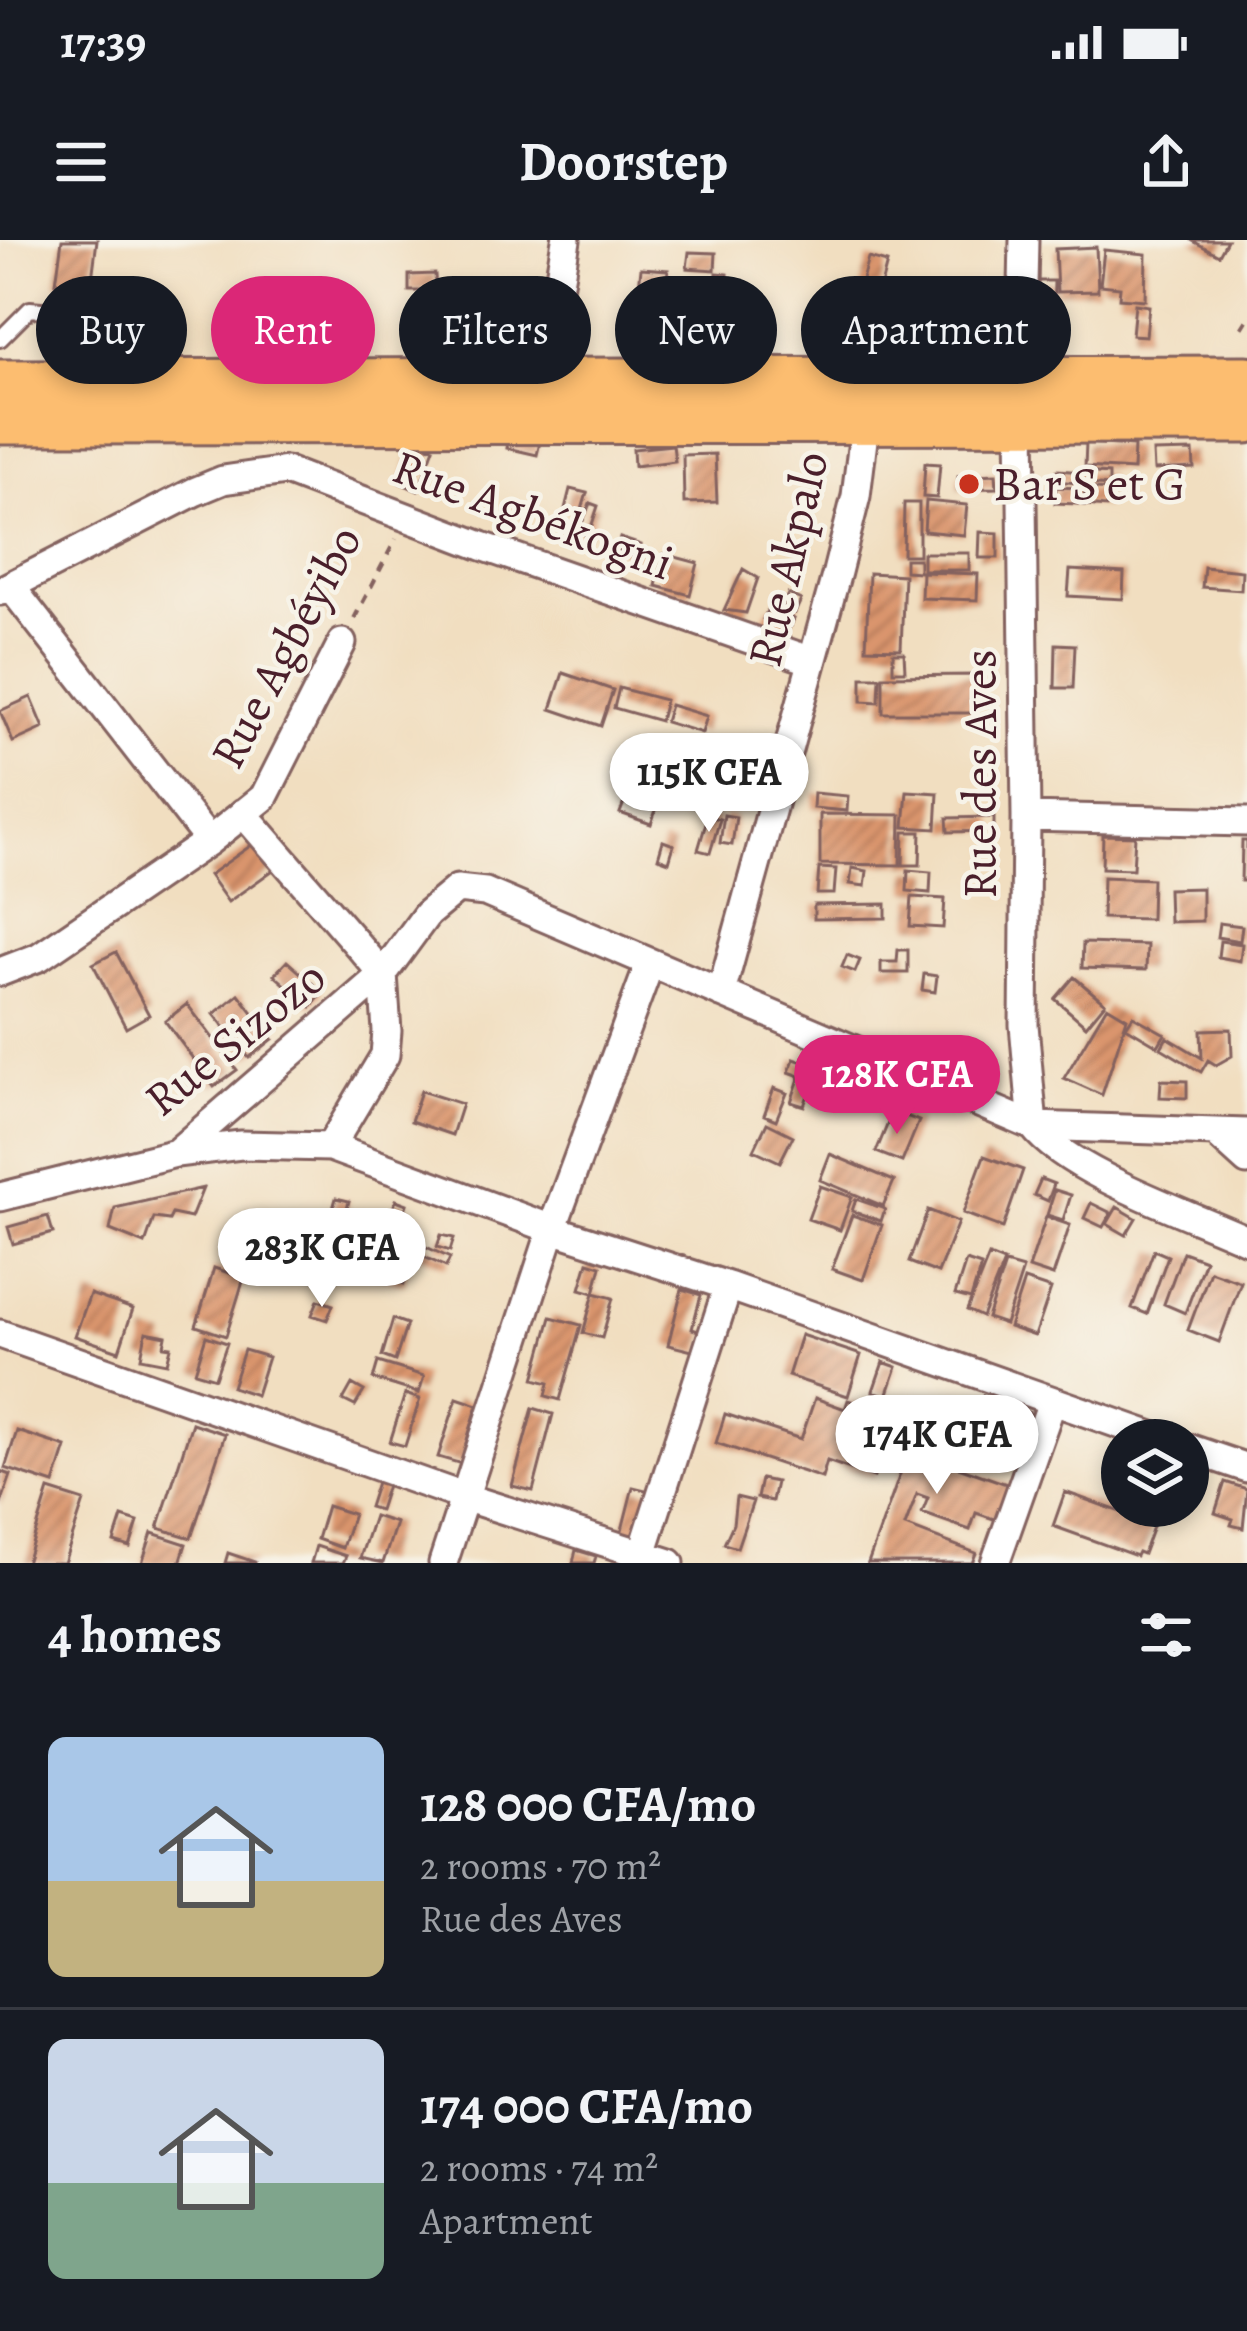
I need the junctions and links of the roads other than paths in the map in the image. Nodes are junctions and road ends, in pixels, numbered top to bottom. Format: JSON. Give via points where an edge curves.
{"nodes":[{"id":1,"x":566,"y":240,"type":"edge"},
{"id":2,"x":1024,"y":240,"type":"edge"},
{"id":3,"x":560,"y":276,"type":"edge"},
{"id":4,"x":0,"y":339,"type":"edge"},
{"id":5,"x":1247,"y":379,"type":"edge"},
{"id":6,"x":0,"y":383,"type":"edge"},
{"id":7,"x":591,"y":383,"type":"edge"},
{"id":8,"x":528,"y":384,"type":"edge"},
{"id":9,"x":129,"y":385,"type":"junction"},
{"id":10,"x":1021,"y":400,"type":"junction"},
{"id":11,"x":416,"y":401,"type":"junction"},
{"id":12,"x":1247,"y":420,"type":"edge"},
{"id":13,"x":0,"y":421,"type":"edge"},
{"id":14,"x":865,"y":424,"type":"junction"},
{"id":15,"x":6,"y":589,"type":"edge"},
{"id":16,"x":342,"y":643,"type":"road end"},
{"id":17,"x":812,"y":661,"type":"junction"},
{"id":18,"x":243,"y":813,"type":"junction"},
{"id":19,"x":1026,"y":817,"type":"junction"},
{"id":20,"x":1247,"y":822,"type":"edge"},
{"id":21,"x":209,"y":841,"type":"junction"},
{"id":22,"x":650,"y":963,"type":"junction"},
{"id":23,"x":0,"y":972,"type":"edge"},
{"id":24,"x":383,"y":974,"type":"junction"},
{"id":25,"x":722,"y":993,"type":"junction"},
{"id":26,"x":1033,"y":1126,"type":"junction"},
{"id":27,"x":1215,"y":1132,"type":"junction"},
{"id":28,"x":1247,"y":1133,"type":"edge"},
{"id":29,"x":330,"y":1147,"type":"junction"},
{"id":30,"x":176,"y":1153,"type":"junction"},
{"id":31,"x":1247,"y":1161,"type":"edge"},
{"id":32,"x":0,"y":1197,"type":"edge"},
{"id":33,"x":552,"y":1229,"type":"junction"},
{"id":34,"x":1247,"y":1240,"type":"edge"},
{"id":35,"x":728,"y":1286,"type":"junction"},
{"id":36,"x":0,"y":1334,"type":"edge"},
{"id":37,"x":1052,"y":1402,"type":"junction"},
{"id":38,"x":1102,"y":1419,"type":"edge"},
{"id":39,"x":1209,"y":1455,"type":"edge"},
{"id":40,"x":1247,"y":1468,"type":"edge"},
{"id":41,"x":466,"y":1498,"type":"junction"},
{"id":42,"x":642,"y":1554,"type":"junction"},
{"id":43,"x":443,"y":1563,"type":"edge"},
{"id":44,"x":670,"y":1563,"type":"edge"},
{"id":45,"x":995,"y":1563,"type":"edge"}],
"edges":[{"from":1,"to":3,"type":"street"},
{"from":2,"to":10,"type":"street","name":"Rue des Aves"},
{"from":4,"to":9,"type":"lane","via":[[30,309],[75,313]]},
{"from":5,"to":10,"type":"main road"},
{"from":6,"to":9,"type":"main road"},
{"from":7,"to":10,"type":"main road"},
{"from":8,"to":11,"type":"main road"},
{"from":9,"to":11,"type":"main road"},
{"from":10,"to":12,"type":"main road"},
{"from":10,"to":14,"type":"main road"},
{"from":10,"to":19,"type":"street","name":"Rue des Aves"},
{"from":11,"to":13,"type":"main road"},
{"from":11,"to":14,"type":"main road"},
{"from":14,"to":17,"type":"street","name":"Rue Akpalo","via":[[856,496]]},
{"from":15,"to":17,"type":"street","name":"Rue Agbékogni","via":[[223,480],[286,472]]},
{"from":15,"to":21,"type":"street"},
{"from":16,"to":18,"type":"street","name":"Rue Agbéyibo","via":[[264,797]]},
{"from":17,"to":25,"type":"street","name":"Rue Akpalo"},
{"from":18,"to":21,"type":"street","name":"Rue Agbéyibo"},
{"from":18,"to":24,"type":"street"},
{"from":19,"to":20,"type":"street"},
{"from":19,"to":26,"type":"street","name":"Rue des Aves","via":[[1024,1025]]},
{"from":21,"to":23,"type":"street","name":"Rue Agbéyibo","via":[[39,957]]},
{"from":22,"to":24,"type":"street","name":"Rue Sizozo","via":[[485,892],[457,889]]},
{"from":22,"to":25,"type":"street"},
{"from":22,"to":33,"type":"street"},
{"from":24,"to":29,"type":"street","via":[[385,1055]]},
{"from":24,"to":30,"type":"street","name":"Rue Sizozo"},
{"from":25,"to":26,"type":"street"},
{"from":26,"to":27,"type":"street"},
{"from":26,"to":34,"type":"street","via":[[1113,1180]]},
{"from":27,"to":28,"type":"street"},
{"from":27,"to":31,"type":"street"},
{"from":29,"to":30,"type":"street"},
{"from":29,"to":33,"type":"street"},
{"from":30,"to":32,"type":"street","name":"Rue Sizozo"},
{"from":33,"to":35,"type":"street"},
{"from":33,"to":41,"type":"street"},
{"from":35,"to":37,"type":"street"},
{"from":35,"to":42,"type":"street"},
{"from":36,"to":41,"type":"street"},
{"from":37,"to":38,"type":"street"},
{"from":37,"to":45,"type":"street"},
{"from":39,"to":40,"type":"street"},
{"from":41,"to":42,"type":"street"},
{"from":41,"to":43,"type":"street"},
{"from":42,"to":44,"type":"street"}]}
